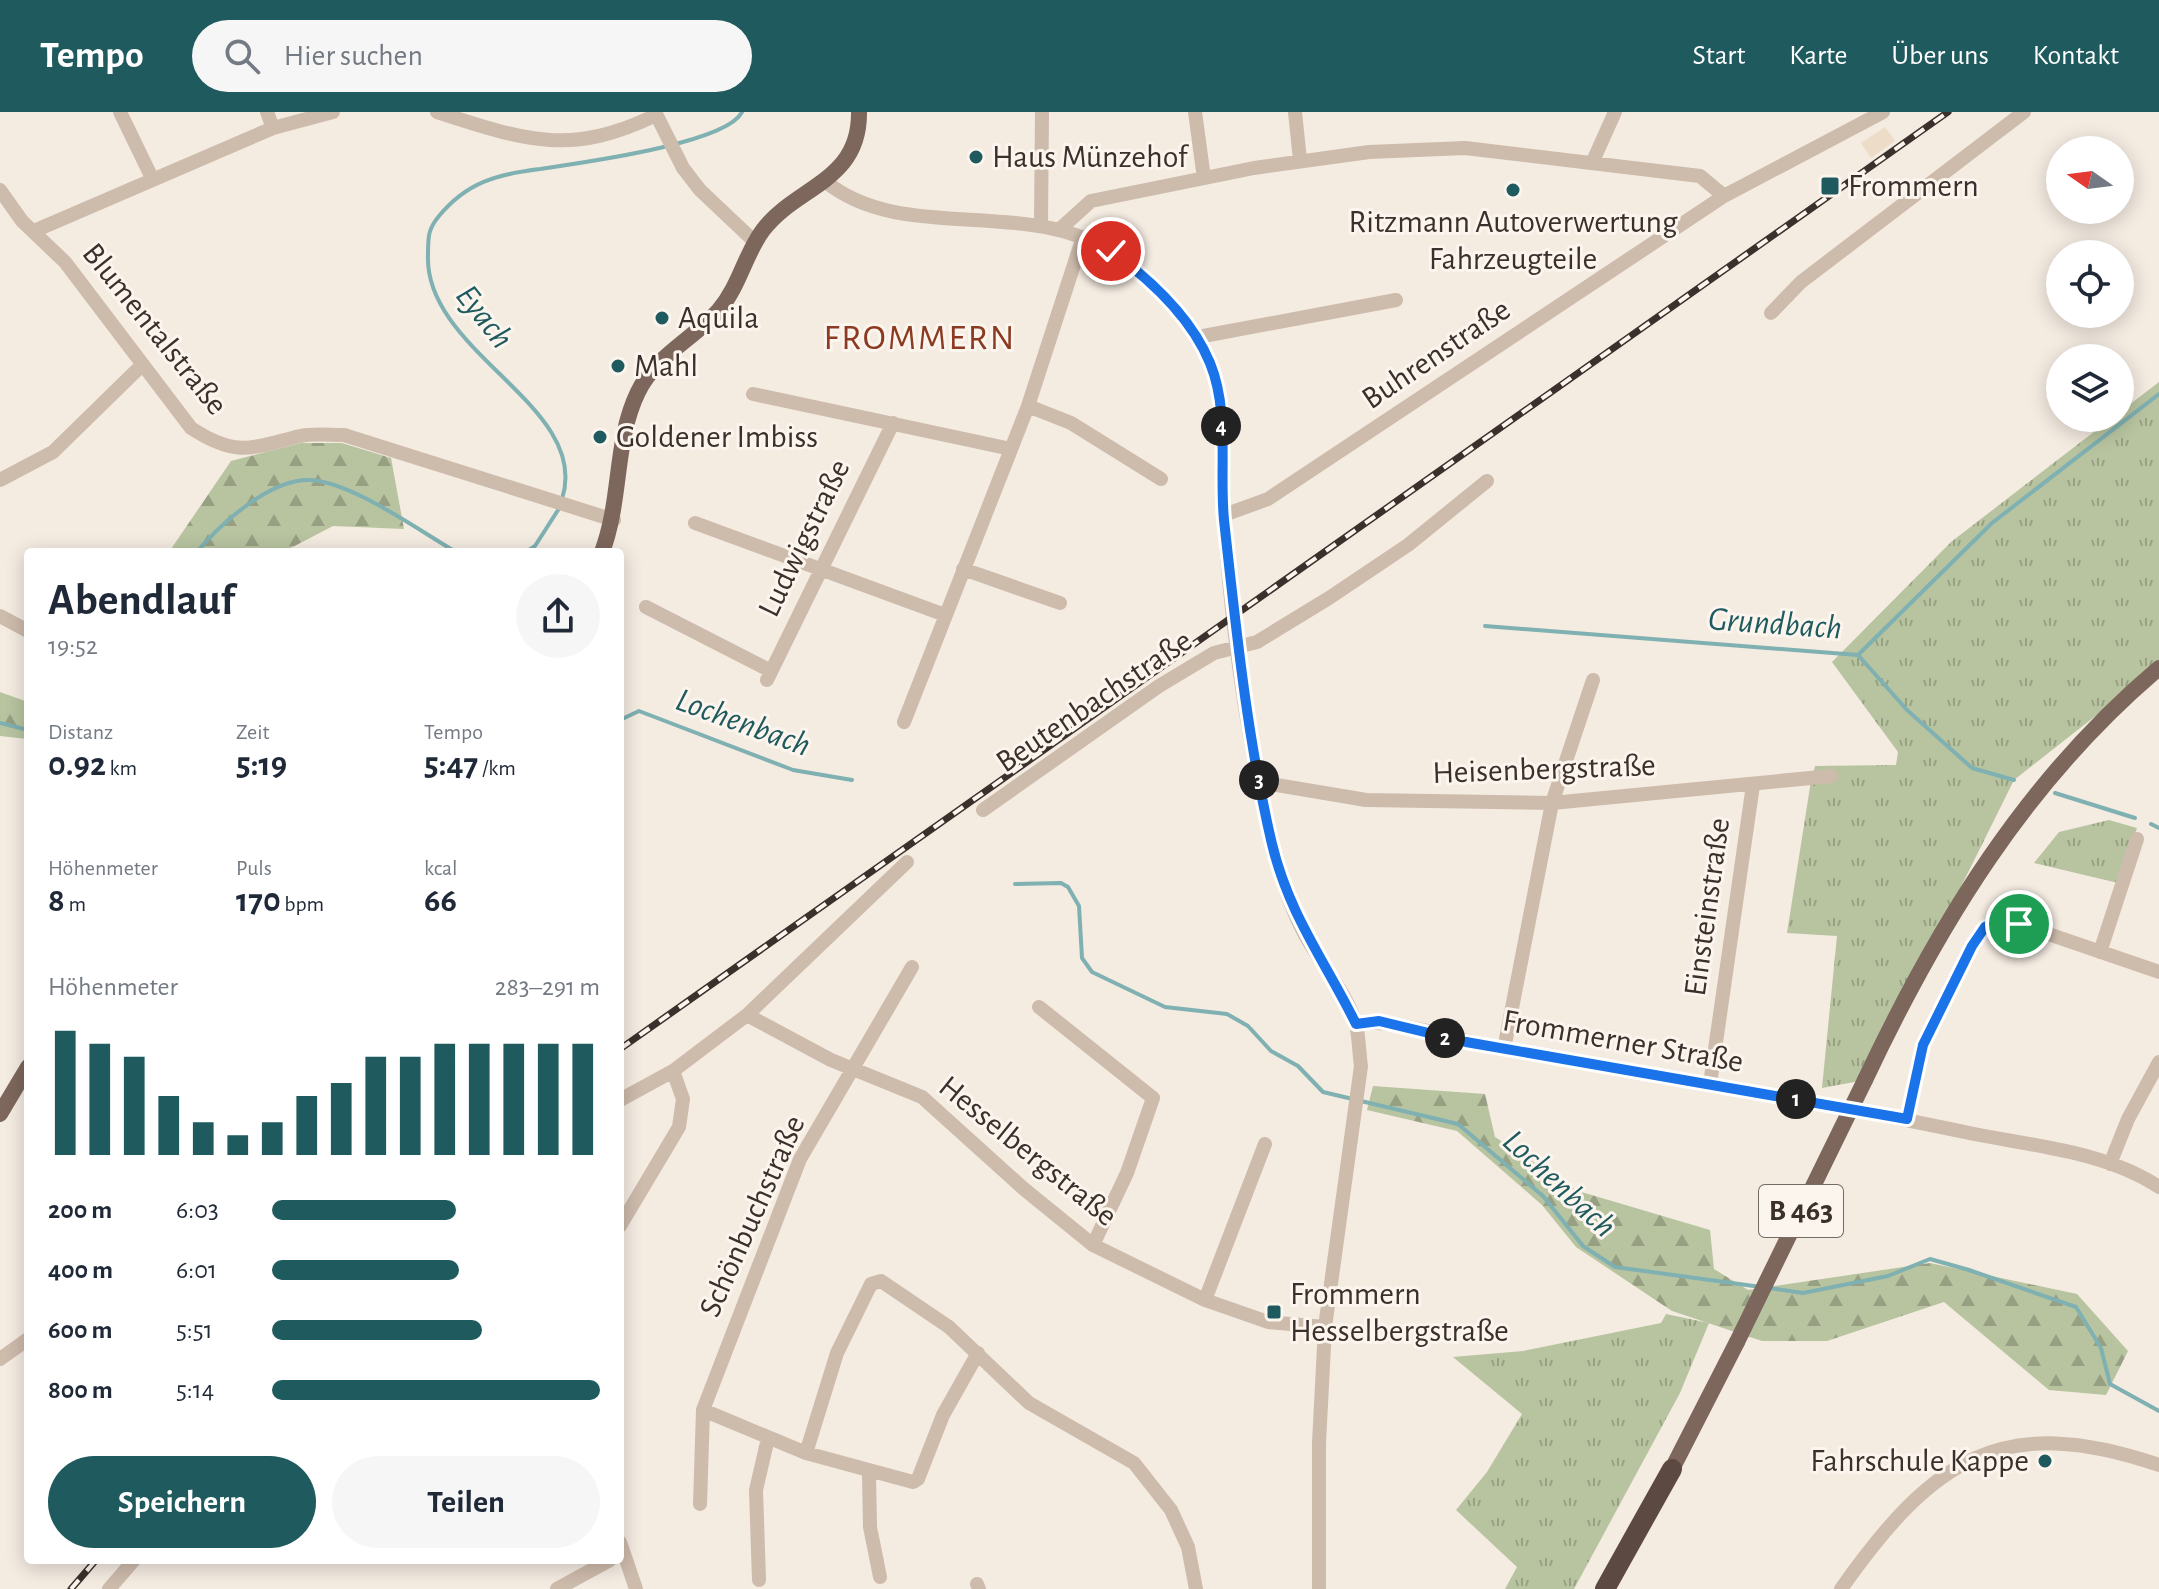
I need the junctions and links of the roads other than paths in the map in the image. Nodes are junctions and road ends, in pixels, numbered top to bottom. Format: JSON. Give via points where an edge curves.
{"nodes":[{"id":1,"x":120,"y":112,"type":"edge"},
{"id":2,"x":267,"y":112,"type":"edge"},
{"id":3,"x":333,"y":112,"type":"edge"},
{"id":4,"x":437,"y":112,"type":"edge"},
{"id":5,"x":859,"y":112,"type":"edge"},
{"id":6,"x":1042,"y":112,"type":"edge"},
{"id":7,"x":1195,"y":112,"type":"edge"},
{"id":8,"x":1295,"y":112,"type":"edge"},
{"id":9,"x":1615,"y":112,"type":"edge"},
{"id":10,"x":1883,"y":112,"type":"edge"},
{"id":11,"x":2024,"y":112,"type":"edge"},
{"id":12,"x":658,"y":117,"type":"edge"},
{"id":13,"x":273,"y":128,"type":"junction"},
{"id":14,"x":1300,"y":160,"type":"junction"},
{"id":15,"x":1593,"y":161,"type":"junction"},
{"id":16,"x":152,"y":178,"type":"junction"},
{"id":17,"x":1204,"y":178,"type":"junction"},
{"id":18,"x":826,"y":182,"type":"junction"},
{"id":19,"x":0,"y":190,"type":"edge"},
{"id":20,"x":1724,"y":196,"type":"junction"},
{"id":21,"x":1041,"y":224,"type":"junction"},
{"id":22,"x":1060,"y":229,"type":"junction"},
{"id":23,"x":34,"y":231,"type":"junction"},
{"id":24,"x":1083,"y":237,"type":"junction"},
{"id":25,"x":755,"y":242,"type":"junction"},
{"id":26,"x":1396,"y":300,"type":"dead end"},
{"id":27,"x":1771,"y":313,"type":"dead end"},
{"id":28,"x":1198,"y":337,"type":"junction"},
{"id":29,"x":142,"y":365,"type":"junction"},
{"id":30,"x":753,"y":394,"type":"dead end"},
{"id":31,"x":1028,"y":406,"type":"junction"},
{"id":32,"x":893,"y":423,"type":"junction"},
{"id":33,"x":1011,"y":449,"type":"junction"},
{"id":34,"x":1161,"y":479,"type":"dead end"},
{"id":35,"x":0,"y":480,"type":"edge"},
{"id":36,"x":1487,"y":481,"type":"dead end"},
{"id":37,"x":1224,"y":515,"type":"junction"},
{"id":38,"x":608,"y":518,"type":"junction"},
{"id":39,"x":695,"y":523,"type":"dead end"},
{"id":40,"x":603,"y":548,"type":"edge"},
{"id":41,"x":963,"y":569,"type":"junction"},
{"id":42,"x":820,"y":571,"type":"junction"},
{"id":43,"x":1060,"y":603,"type":"dead end"},
{"id":44,"x":646,"y":607,"type":"dead end"},
{"id":45,"x":945,"y":615,"type":"junction"},
{"id":46,"x":0,"y":616,"type":"edge"},
{"id":47,"x":24,"y":629,"type":"edge"},
{"id":48,"x":1239,"y":646,"type":"junction"},
{"id":49,"x":2159,"y":668,"type":"edge"},
{"id":50,"x":1593,"y":680,"type":"dead end"},
{"id":51,"x":904,"y":722,"type":"dead end"},
{"id":52,"x":1831,"y":776,"type":"dead end"},
{"id":53,"x":1259,"y":782,"type":"junction"},
{"id":54,"x":1753,"y":785,"type":"junction"},
{"id":55,"x":1552,"y":803,"type":"junction"},
{"id":56,"x":983,"y":810,"type":"dead end"},
{"id":57,"x":2137,"y":839,"type":"dead end"},
{"id":58,"x":907,"y":862,"type":"dead end"},
{"id":59,"x":2100,"y":952,"type":"junction"},
{"id":60,"x":912,"y":967,"type":"dead end"},
{"id":61,"x":2159,"y":972,"type":"edge"},
{"id":62,"x":1039,"y":1007,"type":"dead end"},
{"id":63,"x":747,"y":1015,"type":"junction"},
{"id":64,"x":1356,"y":1024,"type":"junction"},
{"id":65,"x":1504,"y":1049,"type":"junction"},
{"id":66,"x":2159,"y":1062,"type":"edge"},
{"id":67,"x":854,"y":1068,"type":"junction"},
{"id":68,"x":673,"y":1071,"type":"junction"},
{"id":69,"x":24,"y":1074,"type":"edge"},
{"id":70,"x":1710,"y":1084,"type":"junction"},
{"id":71,"x":624,"y":1098,"type":"edge"},
{"id":72,"x":0,"y":1114,"type":"edge"},
{"id":73,"x":1907,"y":1119,"type":"junction"},
{"id":74,"x":1265,"y":1144,"type":"dead end"},
{"id":75,"x":2110,"y":1164,"type":"junction"},
{"id":76,"x":2159,"y":1187,"type":"edge"},
{"id":77,"x":624,"y":1219,"type":"edge"},
{"id":78,"x":1093,"y":1245,"type":"junction"},
{"id":79,"x":1205,"y":1300,"type":"junction"},
{"id":80,"x":1325,"y":1327,"type":"junction"},
{"id":81,"x":24,"y":1342,"type":"edge"},
{"id":82,"x":978,"y":1353,"type":"junction"},
{"id":83,"x":0,"y":1359,"type":"edge"},
{"id":84,"x":703,"y":1410,"type":"junction"},
{"id":85,"x":768,"y":1438,"type":"junction"},
{"id":86,"x":806,"y":1453,"type":"junction"},
{"id":87,"x":2159,"y":1465,"type":"edge"},
{"id":88,"x":1672,"y":1469,"type":"joint"},
{"id":89,"x":869,"y":1473,"type":"junction"},
{"id":90,"x":700,"y":1504,"type":"dead end"},
{"id":91,"x":131,"y":1564,"type":"edge"},
{"id":92,"x":598,"y":1564,"type":"edge"},
{"id":93,"x":624,"y":1564,"type":"edge"},
{"id":94,"x":880,"y":1577,"type":"dead end"},
{"id":95,"x":759,"y":1580,"type":"dead end"},
{"id":96,"x":109,"y":1589,"type":"edge"},
{"id":97,"x":557,"y":1589,"type":"edge"},
{"id":98,"x":636,"y":1589,"type":"edge"},
{"id":99,"x":1196,"y":1589,"type":"edge"},
{"id":100,"x":1319,"y":1589,"type":"edge"},
{"id":101,"x":1605,"y":1589,"type":"edge"},
{"id":102,"x":1841,"y":1589,"type":"edge"}],
"edges":[{"from":1,"to":16,"type":"street"},
{"from":2,"to":13,"type":"street"},
{"from":3,"to":13,"type":"street"},
{"from":4,"to":12,"type":"street","via":[[568,143],[619,133]]},
{"from":5,"to":18,"type":"main road","via":[[847,157]]},
{"from":6,"to":21,"type":"street"},
{"from":7,"to":17,"type":"street"},
{"from":8,"to":14,"type":"street"},
{"from":9,"to":15,"type":"street"},
{"from":10,"to":20,"type":"street","name":"Buhrenstraße"},
{"from":11,"to":27,"type":"street","via":[[1801,282]]},
{"from":12,"to":25,"type":"street","via":[[700,190]]},
{"from":13,"to":16,"type":"street"},
{"from":14,"to":15,"type":"street","via":[[1465,148]]},
{"from":14,"to":17,"type":"street"},
{"from":15,"to":20,"type":"street","via":[[1700,176]]},
{"from":16,"to":23,"type":"street"},
{"from":17,"to":22,"type":"street","via":[[1091,201]]},
{"from":18,"to":21,"type":"street","via":[[845,197],[874,207]]},
{"from":18,"to":25,"type":"main road","via":[[783,212]]},
{"from":19,"to":23,"type":"street","name":"Blumentalstraße"},
{"from":20,"to":37,"type":"street","name":"Buhrenstraße","via":[[1268,499]]},
{"from":21,"to":22,"type":"street"},
{"from":22,"to":24,"type":"street"},
{"from":23,"to":29,"type":"street","name":"Blumentalstraße","via":[[65,262]]},
{"from":24,"to":28,"type":"street","via":[[1132,267]]},
{"from":24,"to":31,"type":"street"},
{"from":25,"to":38,"type":"main road","via":[[739,282],[719,311],[662,360],[638,390],[624,432]]},
{"from":26,"to":28,"type":"street"},
{"from":28,"to":37,"type":"street","via":[[1219,400]]},
{"from":29,"to":35,"type":"street","via":[[53,452]]},
{"from":29,"to":38,"type":"street","name":"Blumentalstraße","via":[[191,428],[217,445],[250,449],[303,435],[344,435]]},
{"from":30,"to":32,"type":"street"},
{"from":31,"to":33,"type":"street"},
{"from":31,"to":34,"type":"street","via":[[1071,423]]},
{"from":32,"to":33,"type":"street"},
{"from":32,"to":42,"type":"street","name":"Ludwigstraße"},
{"from":33,"to":41,"type":"street"},
{"from":36,"to":48,"type":"street","name":"Beutenbachstraße","via":[[1408,545],[1342,589],[1257,642]]},
{"from":37,"to":48,"type":"street"},
{"from":38,"to":40,"type":"main road"},
{"from":39,"to":42,"type":"street"},
{"from":41,"to":43,"type":"street"},
{"from":41,"to":45,"type":"street"},
{"from":42,"to":44,"type":"street","name":"Ludwigstraße","via":[[768,675]]},
{"from":42,"to":45,"type":"street"},
{"from":45,"to":51,"type":"street"},
{"from":46,"to":47,"type":"street"},
{"from":48,"to":53,"type":"street"},
{"from":48,"to":56,"type":"street","name":"Beutenbachstraße","via":[[1214,653],[1159,686]]},
{"from":49,"to":88,"type":"main road","number":"B 463","bridge":true,"via":[[2070,756],[1987,859],[1905,994]]},
{"from":50,"to":55,"type":"street"},
{"from":52,"to":54,"type":"street","name":"Heisenbergstraße"},
{"from":53,"to":55,"type":"street","name":"Heisenbergstraße","via":[[1366,800]]},
{"from":53,"to":64,"type":"street","via":[[1293,911]]},
{"from":54,"to":55,"type":"street","name":"Heisenbergstraße"},
{"from":54,"to":70,"type":"street","name":"Einsteinstraße"},
{"from":55,"to":65,"type":"street"},
{"from":57,"to":59,"type":"street"},
{"from":58,"to":63,"type":"street"},
{"from":59,"to":61,"type":"street"},
{"from":59,"to":73,"type":"street","via":[[2019,924],[2002,921],[1985,927],[1923,1045]]},
{"from":60,"to":67,"type":"street","name":"Schönbuchstraße"},
{"from":62,"to":78,"type":"street","via":[[1153,1098],[1127,1173]]},
{"from":63,"to":67,"type":"street","name":"Hesselbergstraße"},
{"from":63,"to":68,"type":"street"},
{"from":64,"to":65,"type":"street","name":"Frommerner Straße","via":[[1379,1021]]},
{"from":64,"to":80,"type":"street","via":[[1361,1066]]},
{"from":65,"to":70,"type":"street","name":"Frommerner Straße"},
{"from":66,"to":75,"type":"street"},
{"from":67,"to":78,"type":"street","name":"Hesselbergstraße","via":[[922,1097]]},
{"from":67,"to":84,"type":"street","name":"Schönbuchstraße","via":[[800,1159]]},
{"from":68,"to":71,"type":"street"},
{"from":68,"to":77,"type":"street","via":[[683,1099],[679,1127]]},
{"from":69,"to":72,"type":"main road"},
{"from":70,"to":73,"type":"street","name":"Frommerner Straße"},
{"from":73,"to":75,"type":"street","name":"Frommerner Straße"},
{"from":74,"to":79,"type":"street"},
{"from":75,"to":76,"type":"street","name":"Frommerner Straße"},
{"from":78,"to":79,"type":"street","name":"Hesselbergstraße"},
{"from":79,"to":80,"type":"street","name":"Hesselbergstraße","via":[[1268,1322]]},
{"from":80,"to":100,"type":"street"},
{"from":81,"to":83,"type":"street"},
{"from":82,"to":86,"type":"street","via":[[915,1301],[881,1281],[871,1284],[837,1353]]},
{"from":82,"to":89,"type":"street","via":[[943,1415],[918,1479]]},
{"from":82,"to":99,"type":"street","via":[[1029,1403],[1134,1463],[1171,1510],[1188,1547]]},
{"from":84,"to":85,"type":"street"},
{"from":84,"to":90,"type":"street","name":"Schönbuchstraße"},
{"from":85,"to":86,"type":"street"},
{"from":85,"to":95,"type":"street","via":[[756,1490]]},
{"from":86,"to":89,"type":"street"},
{"from":87,"to":102,"type":"street","via":[[2092,1445],[2030,1442],[1992,1452],[1947,1474],[1908,1505]]},
{"from":88,"to":101,"type":"highway","number":"B 463"},
{"from":89,"to":94,"type":"street","via":[[870,1527]]},
{"from":91,"to":96,"type":"street"},
{"from":92,"to":97,"type":"street"},
{"from":93,"to":98,"type":"street"}]}
